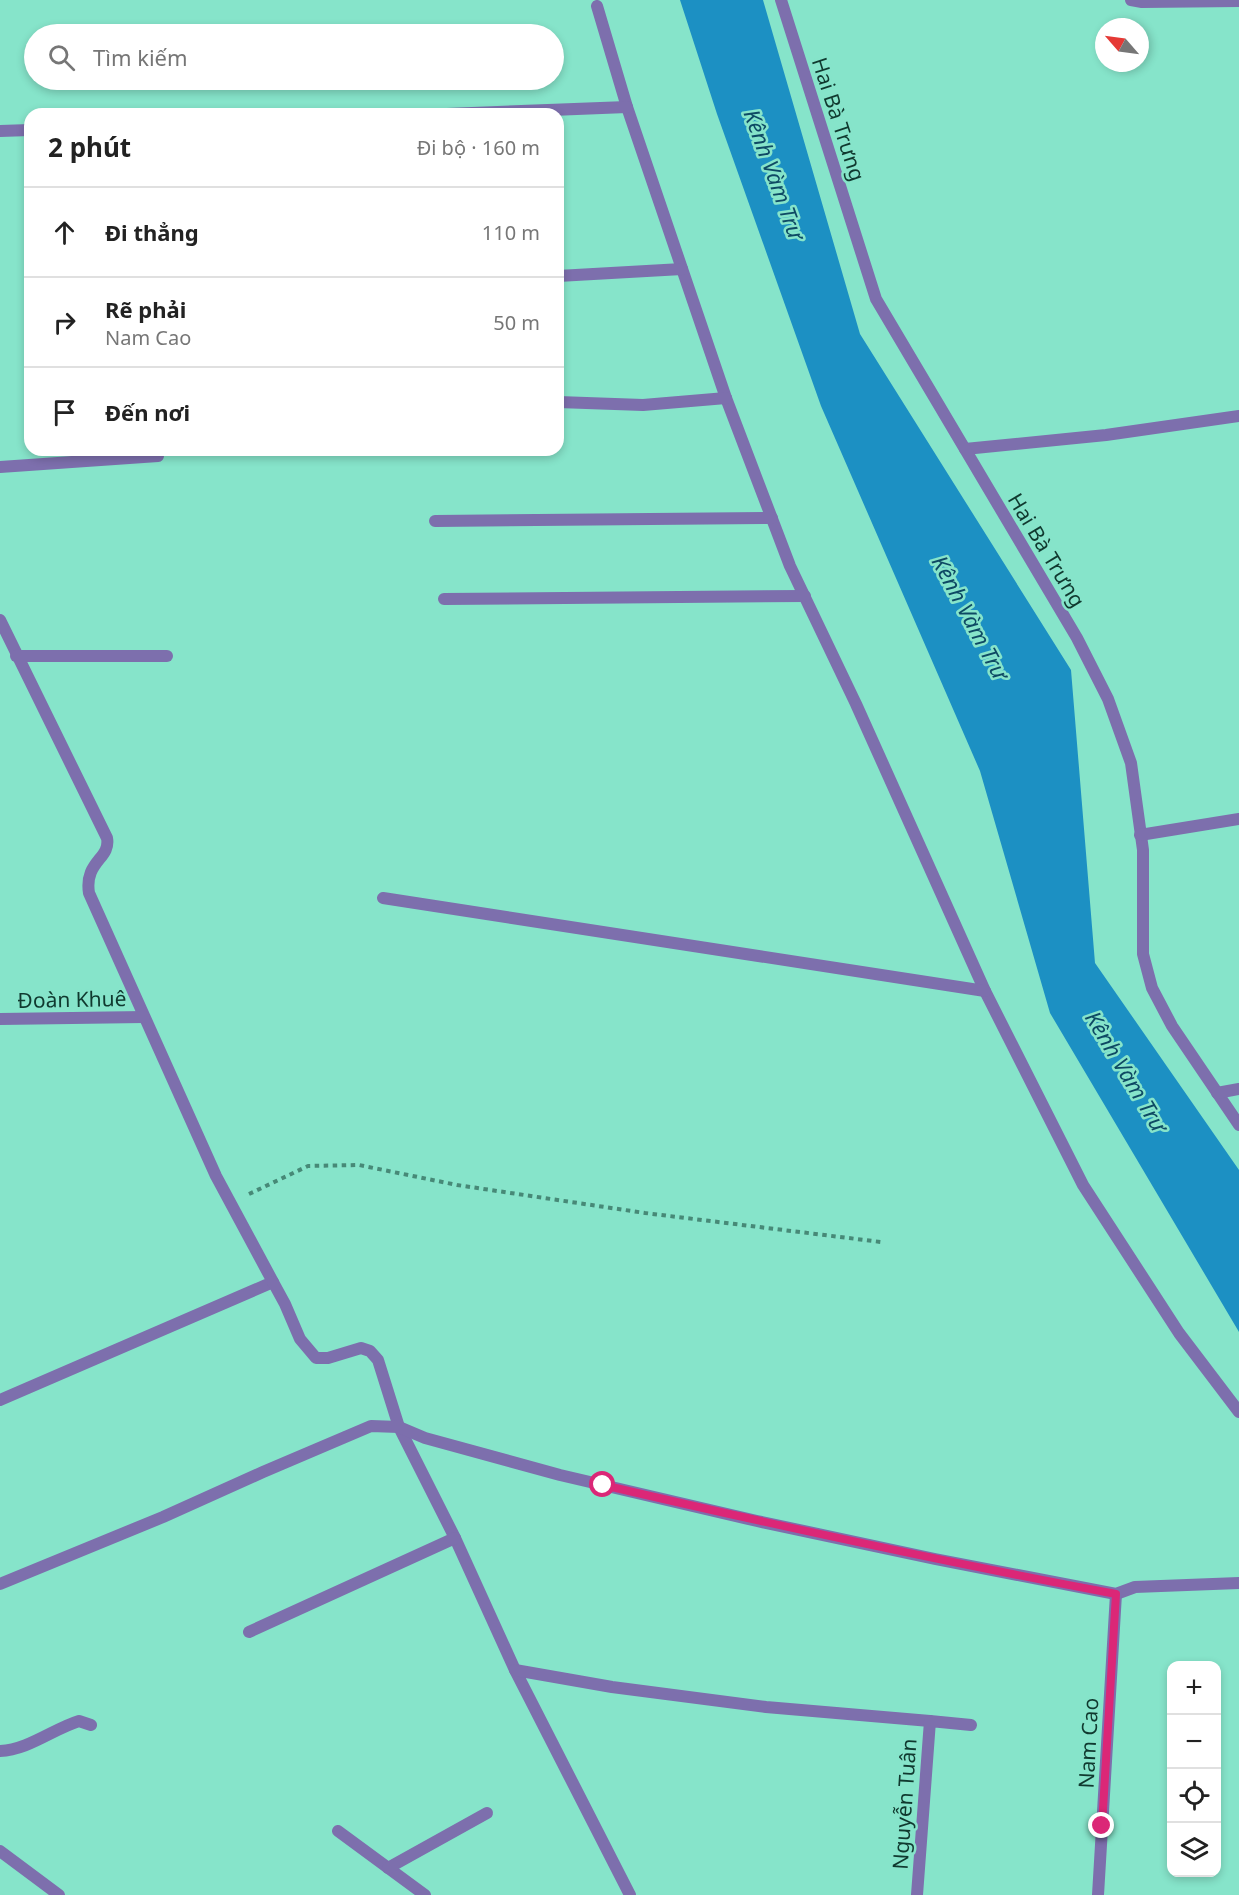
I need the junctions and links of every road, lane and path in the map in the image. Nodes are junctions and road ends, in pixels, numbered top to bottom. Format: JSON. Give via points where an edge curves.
{"nodes":[{"id":1,"x":781,"y":0,"type":"edge"},
{"id":2,"x":1131,"y":0,"type":"edge"},
{"id":3,"x":1239,"y":1,"type":"edge"},
{"id":4,"x":597,"y":6,"type":"dead end"},
{"id":5,"x":627,"y":107,"type":"junction"},
{"id":6,"x":564,"y":109,"type":"edge"},
{"id":7,"x":24,"y":130,"type":"edge"},
{"id":8,"x":0,"y":131,"type":"edge"},
{"id":9,"x":682,"y":269,"type":"junction"},
{"id":10,"x":564,"y":276,"type":"edge"},
{"id":11,"x":726,"y":398,"type":"junction"},
{"id":12,"x":564,"y":402,"type":"edge"},
{"id":13,"x":1239,"y":416,"type":"edge"},
{"id":14,"x":965,"y":449,"type":"junction"},
{"id":15,"x":158,"y":456,"type":"dead end"},
{"id":16,"x":0,"y":467,"type":"edge"},
{"id":17,"x":772,"y":518,"type":"junction"},
{"id":18,"x":435,"y":521,"type":"dead end"},
{"id":19,"x":805,"y":596,"type":"junction"},
{"id":20,"x":444,"y":599,"type":"dead end"},
{"id":21,"x":0,"y":620,"type":"edge"},
{"id":22,"x":16,"y":656,"type":"junction"},
{"id":23,"x":167,"y":656,"type":"dead end"},
{"id":24,"x":1239,"y":819,"type":"edge"},
{"id":25,"x":1140,"y":835,"type":"junction"},
{"id":26,"x":383,"y":898,"type":"dead end"},
{"id":27,"x":985,"y":991,"type":"junction"},
{"id":28,"x":144,"y":1017,"type":"junction"},
{"id":29,"x":0,"y":1019,"type":"edge"},
{"id":30,"x":1239,"y":1089,"type":"edge"},
{"id":31,"x":1216,"y":1093,"type":"junction"},
{"id":32,"x":1239,"y":1125,"type":"edge"},
{"id":33,"x":230,"y":1203,"type":"junction"},
{"id":34,"x":881,"y":1242,"type":"dead end"},
{"id":35,"x":273,"y":1282,"type":"junction"},
{"id":36,"x":0,"y":1400,"type":"edge"},
{"id":37,"x":1239,"y":1412,"type":"edge"},
{"id":38,"x":399,"y":1427,"type":"junction"},
{"id":39,"x":455,"y":1538,"type":"junction"},
{"id":40,"x":1239,"y":1583,"type":"edge"},
{"id":41,"x":0,"y":1584,"type":"edge"},
{"id":42,"x":1116,"y":1594,"type":"junction"},
{"id":43,"x":249,"y":1632,"type":"dead end"},
{"id":44,"x":515,"y":1670,"type":"junction"},
{"id":45,"x":930,"y":1721,"type":"junction"},
{"id":46,"x":90,"y":1725,"type":"dead end"},
{"id":47,"x":971,"y":1725,"type":"dead end"},
{"id":48,"x":0,"y":1751,"type":"edge"},
{"id":49,"x":487,"y":1813,"type":"dead end"},
{"id":50,"x":338,"y":1831,"type":"dead end"},
{"id":51,"x":0,"y":1851,"type":"edge"},
{"id":52,"x":388,"y":1868,"type":"junction"},
{"id":53,"x":59,"y":1895,"type":"edge"},
{"id":54,"x":424,"y":1895,"type":"edge"},
{"id":55,"x":630,"y":1895,"type":"edge"},
{"id":56,"x":917,"y":1895,"type":"edge"},
{"id":57,"x":1098,"y":1895,"type":"edge"}],
"edges":[{"from":1,"to":14,"type":"street","name":"Hai Bà Trưng","via":[[876,300]]},
{"from":2,"to":3,"type":"street"},
{"from":4,"to":5,"type":"street"},
{"from":5,"to":6,"type":"street"},
{"from":5,"to":9,"type":"street"},
{"from":7,"to":8,"type":"street"},
{"from":9,"to":10,"type":"street"},
{"from":9,"to":11,"type":"street"},
{"from":11,"to":12,"type":"street","via":[[643,405]]},
{"from":11,"to":17,"type":"street"},
{"from":13,"to":14,"type":"street"},
{"from":14,"to":25,"type":"street","name":"Hai Bà Trưng","via":[[1077,638],[1108,699],[1131,763]]},
{"from":15,"to":16,"type":"street"},
{"from":17,"to":18,"type":"street"},
{"from":17,"to":19,"type":"street"},
{"from":19,"to":20,"type":"street"},
{"from":19,"to":27,"type":"street"},
{"from":21,"to":22,"type":"street"},
{"from":22,"to":23,"type":"street"},
{"from":22,"to":28,"type":"street","via":[[107,838],[107,849],[87,880],[89,893]]},
{"from":24,"to":25,"type":"street"},
{"from":25,"to":31,"type":"street","name":"Hai Bà Trưng","via":[[1143,954],[1152,988]]},
{"from":26,"to":27,"type":"street"},
{"from":27,"to":37,"type":"street","via":[[1083,1185],[1179,1333]]},
{"from":28,"to":29,"type":"street","name":"Đoàn Khuê"},
{"from":28,"to":33,"type":"street"},
{"from":30,"to":31,"type":"street"},
{"from":31,"to":32,"type":"street","name":"Hai Bà Trưng"},
{"from":33,"to":34,"type":"path","via":[[308,1166],[359,1165],[457,1185],[633,1211]]},
{"from":33,"to":35,"type":"street"},
{"from":35,"to":36,"type":"street"},
{"from":35,"to":38,"type":"street","via":[[300,1339],[316,1358],[361,1348],[374,1354]]},
{"from":38,"to":39,"type":"street"},
{"from":38,"to":41,"type":"street","via":[[371,1426]]},
{"from":38,"to":42,"type":"street","via":[[425,1438],[560,1475],[757,1521]]},
{"from":39,"to":43,"type":"street"},
{"from":39,"to":44,"type":"street"},
{"from":40,"to":42,"type":"street","via":[[1135,1587]]},
{"from":42,"to":57,"type":"street","name":"Nam Cao"},
{"from":44,"to":45,"type":"street","via":[[766,1707]]},
{"from":44,"to":55,"type":"street"},
{"from":45,"to":47,"type":"street","name":"Nguyễn Tuân"},
{"from":45,"to":56,"type":"street","name":"Nguyễn Tuân"},
{"from":46,"to":48,"type":"street","via":[[79,1720]]},
{"from":49,"to":52,"type":"street"},
{"from":50,"to":52,"type":"street"},
{"from":51,"to":53,"type":"street"},
{"from":52,"to":54,"type":"street"}]}
